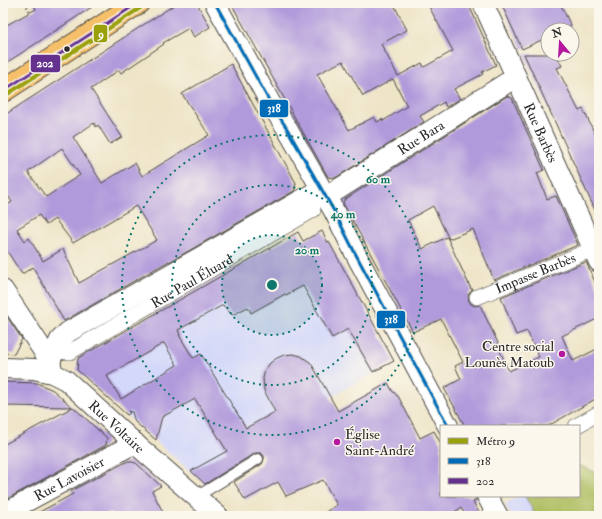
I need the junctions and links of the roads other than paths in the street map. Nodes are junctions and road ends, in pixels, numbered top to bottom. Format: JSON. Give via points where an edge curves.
{"nodes":[{"id":1,"x":138,"y":3,"type":"edge"},
{"id":2,"x":215,"y":3,"type":"edge"},
{"id":3,"x":483,"y":3,"type":"edge"},
{"id":4,"x":516,"y":77,"type":"junction"},
{"id":5,"x":3,"y":91,"type":"edge"},
{"id":6,"x":319,"y":193,"type":"junction"},
{"id":7,"x":596,"y":256,"type":"edge"},
{"id":8,"x":3,"y":290,"type":"edge"},
{"id":9,"x":477,"y":297,"type":"dead end"},
{"id":10,"x":52,"y":361,"type":"junction"},
{"id":11,"x":3,"y":368,"type":"edge"},
{"id":12,"x":599,"y":413,"type":"edge"},
{"id":13,"x":447,"y":425,"type":"edge"},
{"id":14,"x":578,"y":425,"type":"edge"},
{"id":15,"x":134,"y":442,"type":"junction"},
{"id":16,"x":258,"y":458,"type":"dead end"},
{"id":17,"x":196,"y":497,"type":"junction"},
{"id":18,"x":488,"y":497,"type":"edge"},
{"id":19,"x":3,"y":514,"type":"edge"},
{"id":20,"x":218,"y":516,"type":"edge"},
{"id":21,"x":498,"y":516,"type":"edge"}],
"edges":[{"from":1,"to":5,"type":"main road"},
{"from":2,"to":6,"type":"street","via":[[286,127]]},
{"from":3,"to":4,"type":"street","name":"Rue Barbès"},
{"from":4,"to":6,"type":"street","name":"Rue Bara"},
{"from":4,"to":7,"type":"street","name":"Rue Barbès"},
{"from":6,"to":10,"type":"street","name":"Rue Paul Éluard","via":[[68,332],[60,340]]},
{"from":6,"to":13,"type":"street"},
{"from":7,"to":9,"type":"street","name":"Impasse Barbès"},
{"from":8,"to":10,"type":"street"},
{"from":10,"to":11,"type":"street","name":"Rue Voltaire","via":[[34,369]]},
{"from":10,"to":15,"type":"street","name":"Rue Voltaire","via":[[66,380]]},
{"from":12,"to":14,"type":"street"},
{"from":15,"to":17,"type":"street","name":"Rue Voltaire"},
{"from":15,"to":19,"type":"street","name":"Rue Lavoisier"},
{"from":16,"to":17,"type":"lane"},
{"from":17,"to":20,"type":"street","name":"Rue Voltaire"},
{"from":18,"to":21,"type":"street"}]}
